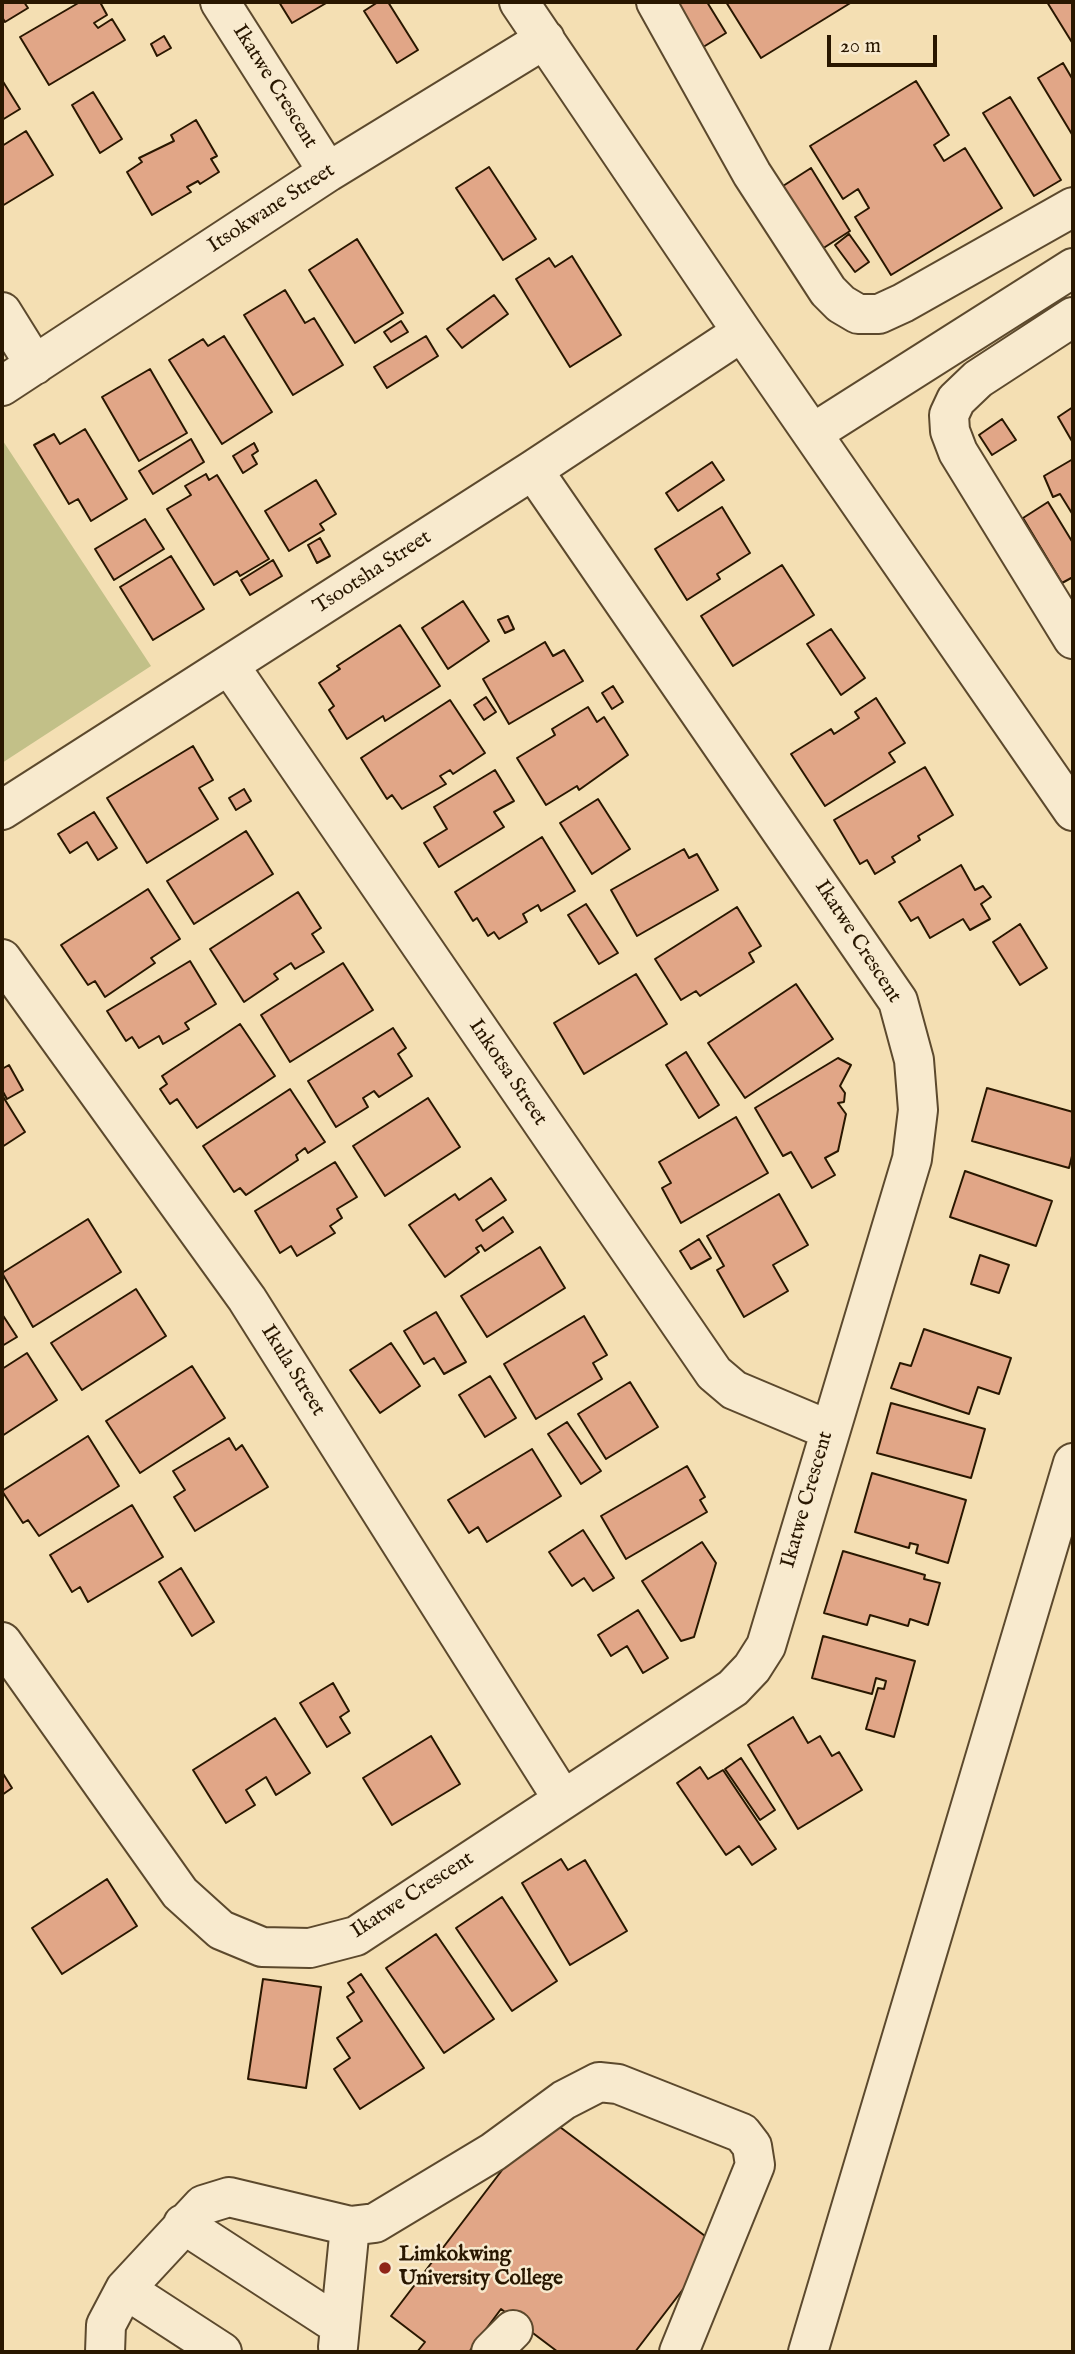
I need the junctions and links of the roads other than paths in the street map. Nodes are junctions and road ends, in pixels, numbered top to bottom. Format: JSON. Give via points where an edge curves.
{"nodes":[{"id":1,"x":220,"y":2,"type":"edge"},
{"id":2,"x":519,"y":2,"type":"edge"},
{"id":3,"x":656,"y":2,"type":"edge"},
{"id":4,"x":545,"y":40,"type":"junction"},
{"id":5,"x":328,"y":172,"type":"junction"},
{"id":6,"x":1073,"y":207,"type":"edge"},
{"id":7,"x":1073,"y":268,"type":"edge"},
{"id":8,"x":2,"y":312,"type":"edge"},
{"id":9,"x":1073,"y":317,"type":"edge"},
{"id":10,"x":742,"y":332,"type":"junction"},
{"id":11,"x":35,"y":365,"type":"junction"},
{"id":12,"x":2,"y":386,"type":"edge"},
{"id":13,"x":813,"y":433,"type":"junction"},
{"id":14,"x":533,"y":470,"type":"junction"},
{"id":15,"x":1073,"y":639,"type":"edge"},
{"id":16,"x":229,"y":664,"type":"junction"},
{"id":17,"x":2,"y":810,"type":"edge"},
{"id":18,"x":1073,"y":811,"type":"edge"},
{"id":19,"x":2,"y":959,"type":"edge"},
{"id":20,"x":829,"y":1430,"type":"junction"},
{"id":21,"x":1073,"y":1463,"type":"edge"},
{"id":22,"x":2,"y":1642,"type":"edge"},
{"id":23,"x":562,"y":1798,"type":"junction"},
{"id":24,"x":183,"y":2224,"type":"junction"},
{"id":25,"x":350,"y":2226,"type":"junction"},
{"id":26,"x":125,"y":2289,"type":"junction"},
{"id":27,"x":339,"y":2339,"type":"edge"},
{"id":28,"x":105,"y":2352,"type":"edge"},
{"id":29,"x":222,"y":2352,"type":"edge"},
{"id":30,"x":679,"y":2352,"type":"edge"},
{"id":31,"x":808,"y":2352,"type":"edge"}],
"edges":[{"from":1,"to":5,"type":"street","name":"Ikatwe Crescent"},
{"from":2,"to":4,"type":"street"},
{"from":3,"to":6,"type":"street","via":[[752,174],[813,268],[841,304],[859,314],[879,314],[903,303]]},
{"from":4,"to":5,"type":"street","name":"Itsokwane Street"},
{"from":4,"to":10,"type":"street"},
{"from":5,"to":11,"type":"street","name":"Itsokwane Street"},
{"from":7,"to":13,"type":"street"},
{"from":8,"to":11,"type":"street"},
{"from":9,"to":15,"type":"street","via":[[978,379],[956,400],[949,415],[958,452]]},
{"from":10,"to":13,"type":"street"},
{"from":10,"to":14,"type":"street","name":"Tsootsha Street"},
{"from":11,"to":12,"type":"street","name":"Itsokwane Street"},
{"from":13,"to":18,"type":"street"},
{"from":14,"to":16,"type":"street","name":"Tsootsha Street"},
{"from":14,"to":20,"type":"street","name":"Ikatwe Crescent","via":[[898,1001],[914,1060],[918,1111],[912,1159]]},
{"from":16,"to":17,"type":"street","name":"Tsootsha Street"},
{"from":16,"to":20,"type":"street","name":"Inkotsa Street","via":[[714,1373],[734,1390]]},
{"from":19,"to":23,"type":"street","name":"Ikula Street","via":[[247,1300]]},
{"from":20,"to":23,"type":"street","name":"Ikatwe Crescent","via":[[766,1646],[752,1668],[733,1688]]},
{"from":21,"to":31,"type":"street"},
{"from":22,"to":23,"type":"street","name":"Ikatwe Crescent","via":[[180,1893],[221,1930],[262,1947],[310,1948],[356,1936]]},
{"from":24,"to":25,"type":"street","via":[[203,2205],[229,2197]]},
{"from":24,"to":26,"type":"street"},
{"from":24,"to":27,"type":"street"},
{"from":25,"to":27,"type":"street"},
{"from":25,"to":30,"type":"street","via":[[375,2223],[394,2214],[493,2152],[564,2100],[599,2082],[618,2084],[742,2133],[752,2146],[755,2165]]},
{"from":26,"to":28,"type":"street","via":[[106,2325]]},
{"from":26,"to":29,"type":"street"}]}
